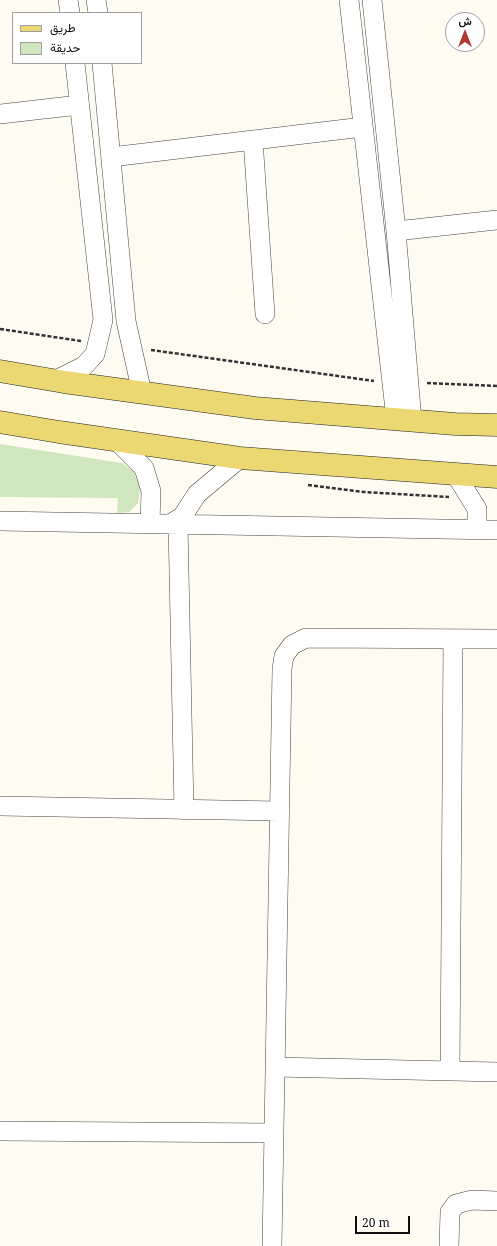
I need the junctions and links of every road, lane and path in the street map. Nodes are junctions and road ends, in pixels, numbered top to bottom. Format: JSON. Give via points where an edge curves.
{"nodes":[{"id":1,"x":68,"y":0,"type":"edge"},
{"id":2,"x":96,"y":0,"type":"edge"},
{"id":3,"x":349,"y":0,"type":"edge"},
{"id":4,"x":372,"y":0,"type":"edge"},
{"id":5,"x":70,"y":12,"type":"edge"},
{"id":6,"x":98,"y":12,"type":"edge"},
{"id":7,"x":75,"y":64,"type":"edge"},
{"id":8,"x":102,"y":64,"type":"edge"},
{"id":9,"x":79,"y":105,"type":"junction"},
{"id":10,"x":0,"y":114,"type":"edge"},
{"id":11,"x":363,"y":127,"type":"junction"},
{"id":12,"x":253,"y":140,"type":"junction"},
{"id":13,"x":111,"y":157,"type":"junction"},
{"id":14,"x":497,"y":220,"type":"edge"},
{"id":15,"x":396,"y":231,"type":"junction"},
{"id":16,"x":265,"y":314,"type":"dead end"},
{"id":17,"x":0,"y":329,"type":"edge"},
{"id":18,"x":97,"y":343,"type":"junction"},
{"id":19,"x":132,"y":348,"type":"junction"},
{"id":20,"x":0,"y":371,"type":"edge"},
{"id":21,"x":54,"y":380,"type":"junction"},
{"id":22,"x":400,"y":382,"type":"junction"},
{"id":23,"x":497,"y":386,"type":"edge"},
{"id":24,"x":142,"y":393,"type":"junction"},
{"id":25,"x":404,"y":420,"type":"junction"},
{"id":26,"x":0,"y":422,"type":"edge"},
{"id":27,"x":497,"y":425,"type":"edge"},
{"id":28,"x":116,"y":440,"type":"junction"},
{"id":29,"x":240,"y":458,"type":"junction"},
{"id":30,"x":456,"y":475,"type":"junction"},
{"id":31,"x":497,"y":477,"type":"edge"},
{"id":32,"x":0,"y":522,"type":"edge"},
{"id":33,"x":150,"y":524,"type":"junction"},
{"id":34,"x":174,"y":524,"type":"junction"},
{"id":35,"x":477,"y":530,"type":"junction"},
{"id":36,"x":497,"y":530,"type":"edge"},
{"id":37,"x":453,"y":639,"type":"junction"},
{"id":38,"x":497,"y":639,"type":"edge"},
{"id":39,"x":0,"y":806,"type":"edge"},
{"id":40,"x":184,"y":810,"type":"junction"},
{"id":41,"x":279,"y":812,"type":"junction"},
{"id":42,"x":275,"y":1067,"type":"junction"},
{"id":43,"x":450,"y":1071,"type":"junction"},
{"id":44,"x":497,"y":1072,"type":"edge"},
{"id":45,"x":0,"y":1131,"type":"edge"},
{"id":46,"x":274,"y":1133,"type":"junction"},
{"id":47,"x":497,"y":1201,"type":"edge"},
{"id":48,"x":272,"y":1246,"type":"edge"},
{"id":49,"x":448,"y":1246,"type":"edge"}],
"edges":[{"from":1,"to":5,"type":"street"},
{"from":2,"to":6,"type":"street"},
{"from":3,"to":11,"type":"street"},
{"from":4,"to":15,"type":"street"},
{"from":7,"to":9,"type":"street"},
{"from":8,"to":13,"type":"street"},
{"from":9,"to":10,"type":"street"},
{"from":9,"to":18,"type":"street","via":[[102,320]]},
{"from":11,"to":12,"type":"street"},
{"from":11,"to":22,"type":"street"},
{"from":12,"to":13,"type":"street"},
{"from":12,"to":16,"type":"street"},
{"from":13,"to":19,"type":"street","via":[[126,321]]},
{"from":14,"to":15,"type":"street"},
{"from":15,"to":22,"type":"street"},
{"from":17,"to":18,"type":"path"},
{"from":18,"to":21,"type":"street","via":[[94,354],[84,366]]},
{"from":19,"to":22,"type":"path","via":[[364,380]]},
{"from":19,"to":24,"type":"street"},
{"from":20,"to":21,"type":"main road"},
{"from":21,"to":24,"type":"main road"},
{"from":22,"to":23,"type":"path"},
{"from":22,"to":25,"type":"street"},
{"from":24,"to":25,"type":"main road","via":[[255,408]]},
{"from":25,"to":27,"type":"main road"},
{"from":26,"to":28,"type":"main road"},
{"from":28,"to":29,"type":"main road"},
{"from":28,"to":33,"type":"street","via":[[144,468],[151,491]]},
{"from":29,"to":30,"type":"main road"},
{"from":29,"to":34,"type":"street","via":[[197,494],[182,517]]},
{"from":30,"to":31,"type":"main road"},
{"from":30,"to":35,"type":"street","via":[[476,509]]},
{"from":32,"to":33,"type":"street"},
{"from":33,"to":34,"type":"street"},
{"from":34,"to":35,"type":"street"},
{"from":34,"to":40,"type":"street"},
{"from":35,"to":36,"type":"street"},
{"from":37,"to":38,"type":"street"},
{"from":37,"to":41,"type":"street","via":[[306,638],[292,645],[284,656],[282,669]]},
{"from":37,"to":43,"type":"street"},
{"from":39,"to":40,"type":"street"},
{"from":40,"to":41,"type":"street"},
{"from":41,"to":42,"type":"street"},
{"from":42,"to":43,"type":"street"},
{"from":42,"to":46,"type":"street"},
{"from":43,"to":44,"type":"street"},
{"from":45,"to":46,"type":"street"},
{"from":46,"to":48,"type":"street"},
{"from":47,"to":49,"type":"street","via":[[472,1200],[456,1204],[450,1212]]}]}
